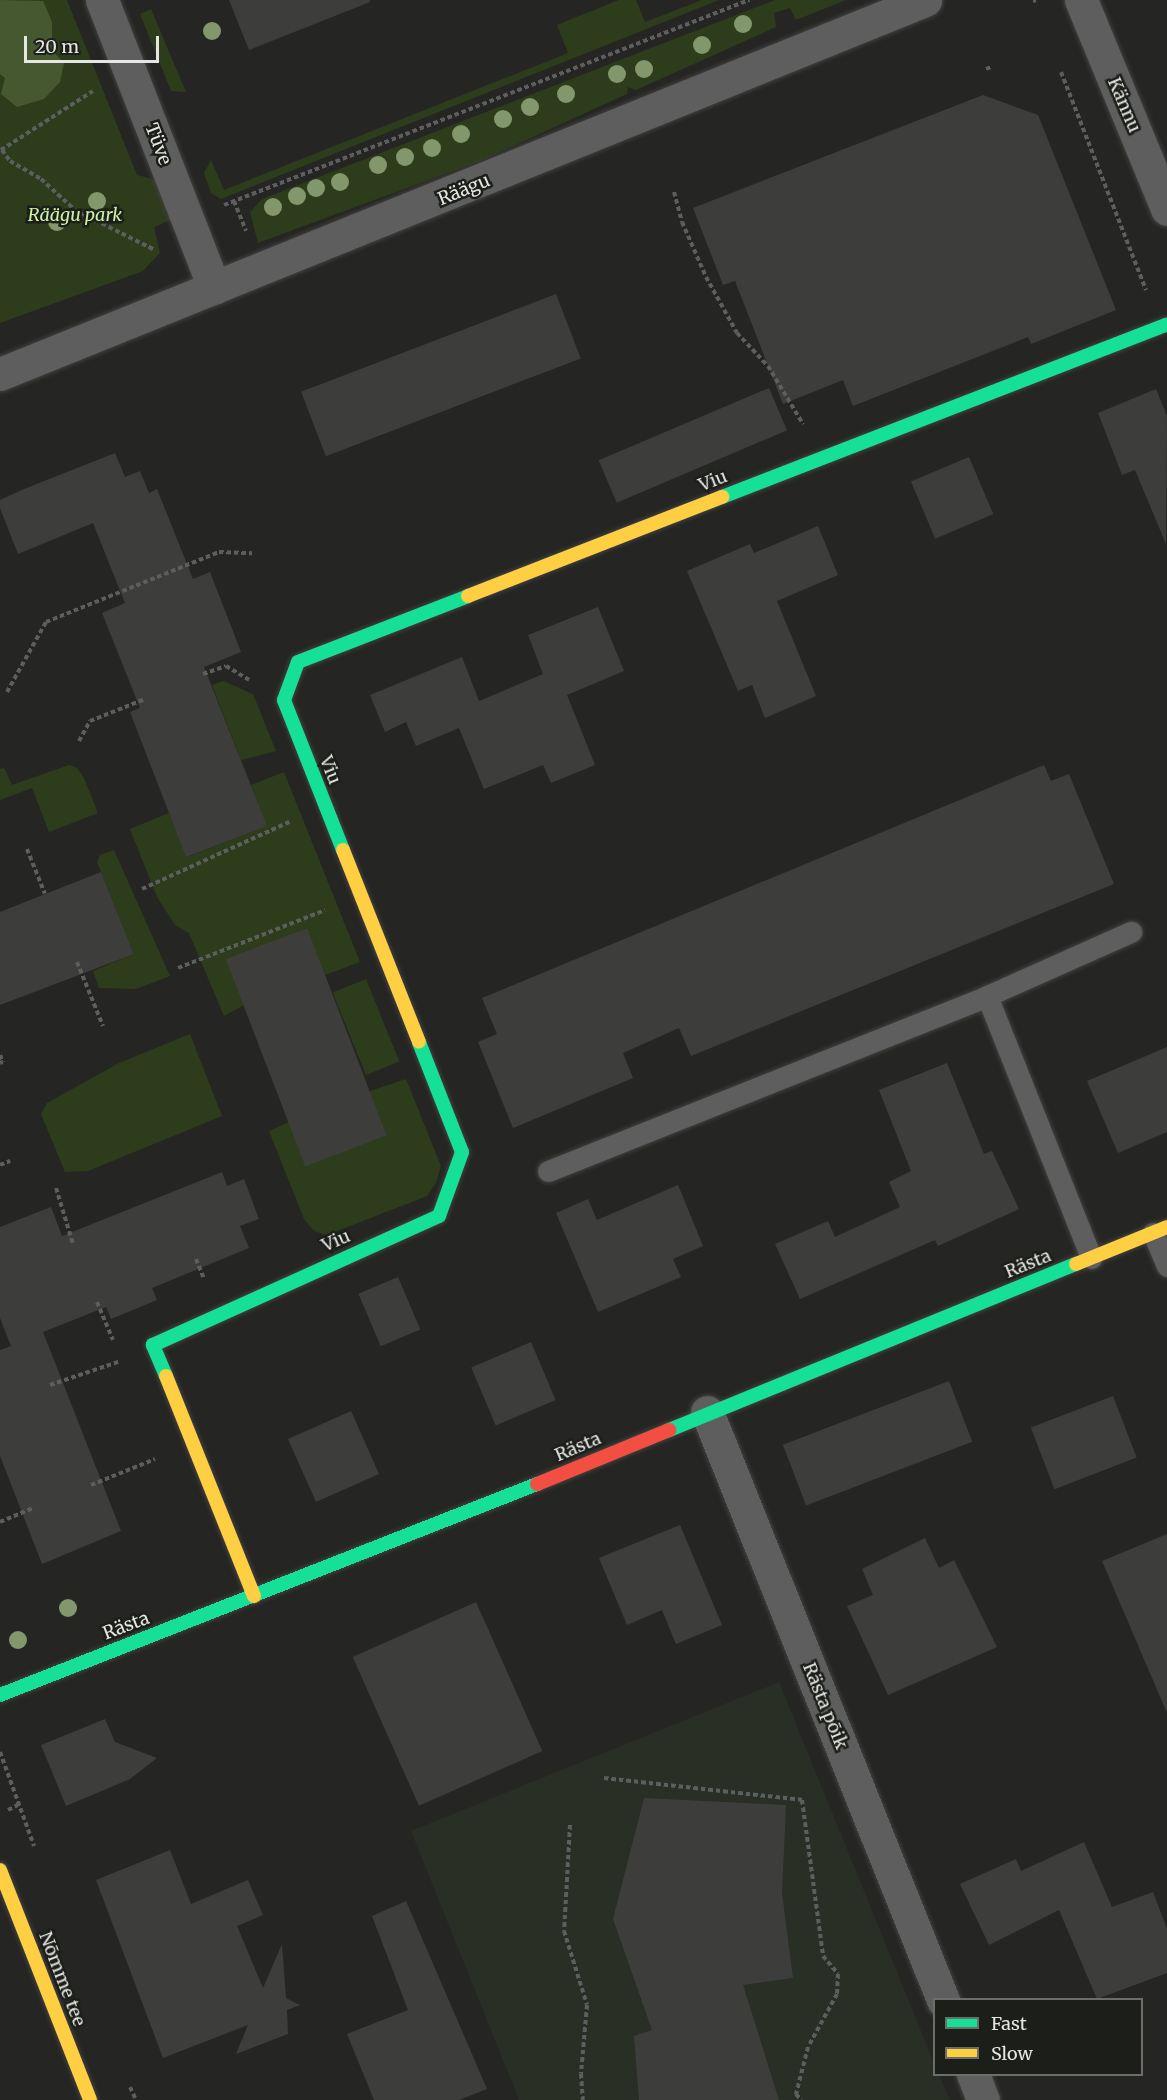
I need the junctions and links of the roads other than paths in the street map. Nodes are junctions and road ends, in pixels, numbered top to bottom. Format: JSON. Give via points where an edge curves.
{"nodes":[{"id":1,"x":102,"y":0,"type":"edge"},
{"id":2,"x":925,"y":0,"type":"edge"},
{"id":3,"x":1081,"y":0,"type":"edge"},
{"id":4,"x":1167,"y":209,"type":"edge"},
{"id":5,"x":213,"y":288,"type":"junction"},
{"id":6,"x":1164,"y":325,"type":"edge"},
{"id":7,"x":0,"y":374,"type":"edge"},
{"id":8,"x":1131,"y":932,"type":"dead end"},
{"id":9,"x":987,"y":996,"type":"junction"},
{"id":10,"x":548,"y":1171,"type":"dead end"},
{"id":11,"x":1160,"y":1230,"type":"edge"},
{"id":12,"x":1091,"y":1258,"type":"junction"},
{"id":13,"x":1167,"y":1266,"type":"edge"},
{"id":14,"x":707,"y":1412,"type":"junction"},
{"id":15,"x":254,"y":1596,"type":"junction"},
{"id":16,"x":0,"y":1695,"type":"edge"},
{"id":17,"x":0,"y":1870,"type":"edge"},
{"id":18,"x":942,"y":1998,"type":"edge"},
{"id":19,"x":974,"y":2076,"type":"edge"},
{"id":20,"x":90,"y":2100,"type":"edge"},
{"id":21,"x":983,"y":2100,"type":"edge"}],
"edges":[{"from":1,"to":5,"type":"street","name":"Tüve"},
{"from":2,"to":5,"type":"street","name":"Räägu"},
{"from":3,"to":4,"type":"street","name":"Kännu"},
{"from":5,"to":7,"type":"street","name":"Räägu"},
{"from":6,"to":15,"type":"street","name":"Viu","via":[[298,662],[284,700],[462,1152],[439,1216],[153,1345]]},
{"from":8,"to":9,"type":"lane"},
{"from":9,"to":10,"type":"lane"},
{"from":9,"to":12,"type":"lane"},
{"from":11,"to":12,"type":"street","name":"Rästa"},
{"from":11,"to":13,"type":"lane"},
{"from":12,"to":14,"type":"street","name":"Rästa"},
{"from":14,"to":15,"type":"street","name":"Rästa","via":[[464,1514]]},
{"from":14,"to":18,"type":"street","name":"Rästa põik"},
{"from":15,"to":16,"type":"street","name":"Rästa"},
{"from":17,"to":20,"type":"street","name":"Nõmme tee"},
{"from":19,"to":21,"type":"street"}]}
